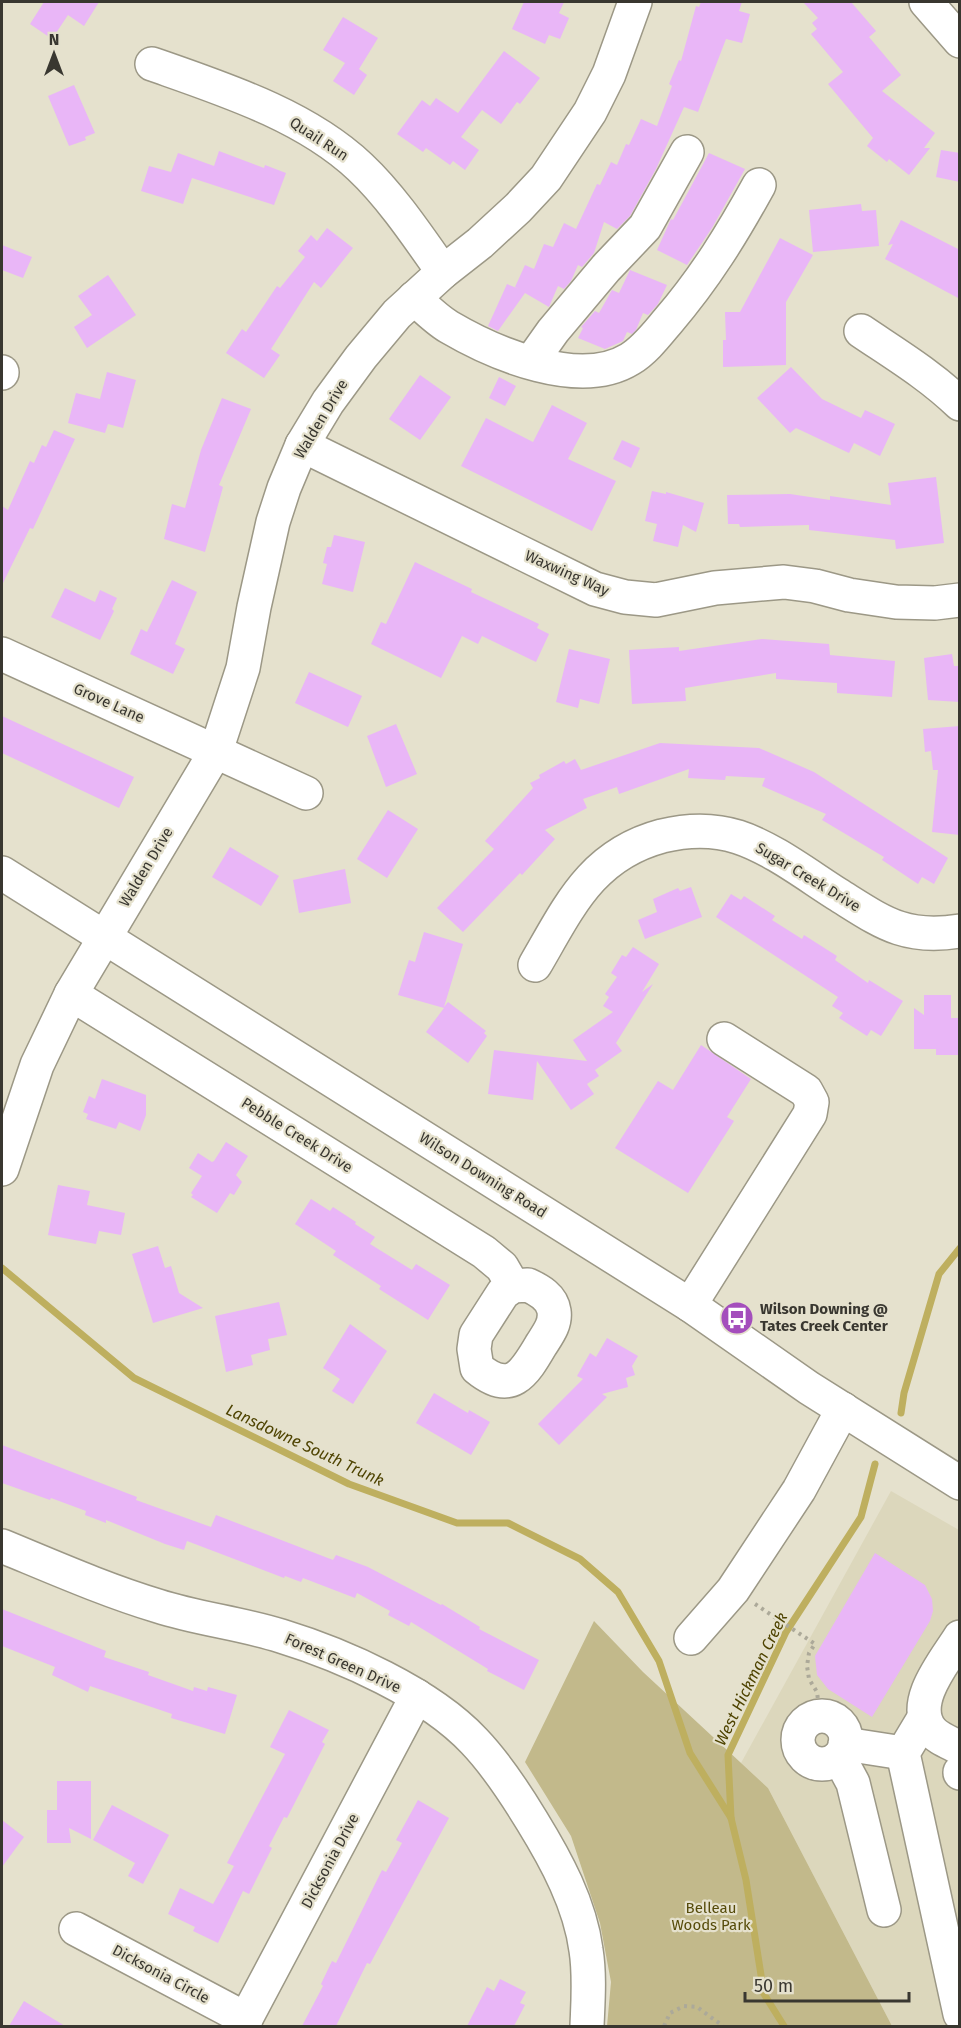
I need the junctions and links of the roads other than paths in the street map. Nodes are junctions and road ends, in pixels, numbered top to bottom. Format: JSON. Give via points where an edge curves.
{"nodes":[{"id":1,"x":635,"y":2,"type":"edge"},
{"id":2,"x":926,"y":2,"type":"edge"},
{"id":3,"x":960,"y":41,"type":"edge"},
{"id":4,"x":152,"y":64,"type":"dead end"},
{"id":5,"x":687,"y":152,"type":"dead end"},
{"id":6,"x":759,"y":185,"type":"dead end"},
{"id":7,"x":443,"y":272,"type":"junction"},
{"id":8,"x":414,"y":298,"type":"junction"},
{"id":9,"x":861,"y":331,"type":"dead end"},
{"id":10,"x":531,"y":362,"type":"junction"},
{"id":11,"x":960,"y":404,"type":"edge"},
{"id":12,"x":302,"y":445,"type":"junction"},
{"id":13,"x":960,"y":600,"type":"edge"},
{"id":14,"x":2,"y":654,"type":"edge"},
{"id":15,"x":216,"y":751,"type":"junction"},
{"id":16,"x":306,"y":793,"type":"dead end"},
{"id":17,"x":2,"y":873,"type":"edge"},
{"id":18,"x":960,"y":931,"type":"edge"},
{"id":19,"x":104,"y":937,"type":"junction"},
{"id":20,"x":535,"y":965,"type":"dead end"},
{"id":21,"x":71,"y":994,"type":"junction"},
{"id":22,"x":724,"y":1039,"type":"dead end"},
{"id":23,"x":2,"y":1169,"type":"edge"},
{"id":24,"x":513,"y":1286,"type":"dead end"},
{"id":25,"x":690,"y":1305,"type":"junction"},
{"id":26,"x":843,"y":1409,"type":"junction"},
{"id":27,"x":960,"y":1483,"type":"edge"},
{"id":28,"x":2,"y":1546,"type":"edge"},
{"id":29,"x":960,"y":1637,"type":"edge"},
{"id":30,"x":691,"y":1638,"type":"dead end"},
{"id":31,"x":417,"y":1696,"type":"junction"},
{"id":32,"x":924,"y":1718,"type":"junction"},
{"id":33,"x":960,"y":1748,"type":"edge"},
{"id":34,"x":842,"y":1750,"type":"junction"},
{"id":35,"x":903,"y":1753,"type":"junction"},
{"id":36,"x":884,"y":1910,"type":"dead end"},
{"id":37,"x":76,"y":1929,"type":"dead end"},
{"id":38,"x":960,"y":2014,"type":"edge"},
{"id":39,"x":244,"y":2023,"type":"edge"},
{"id":40,"x":587,"y":2026,"type":"edge"}],
"edges":[{"from":1,"to":7,"type":"street","name":"Walden Drive","via":[[609,74],[570,145],[518,208]]},
{"from":2,"to":3,"type":"street"},
{"from":4,"to":7,"type":"street","name":"Quail Run","via":[[271,110],[336,147],[390,201]]},
{"from":5,"to":10,"type":"street","via":[[645,227],[598,277]]},
{"from":6,"to":10,"type":"street","via":[[697,288],[653,339],[630,359],[606,370],[576,371]]},
{"from":7,"to":8,"type":"street","name":"Walden Drive"},
{"from":8,"to":10,"type":"street","via":[[448,327],[516,359]]},
{"from":8,"to":12,"type":"street","name":"Walden Drive","via":[[361,357]]},
{"from":9,"to":11,"type":"street"},
{"from":12,"to":13,"type":"street","name":"Waxwing Way","via":[[595,589],[625,597],[656,600],[715,588],[784,582],[896,602]]},
{"from":12,"to":15,"type":"street","name":"Walden Drive","via":[[273,522],[243,668]]},
{"from":14,"to":15,"type":"street","name":"Grove Lane"},
{"from":15,"to":16,"type":"street","name":"Grove Lane"},
{"from":15,"to":19,"type":"street","name":"Walden Drive"},
{"from":17,"to":19,"type":"street","name":"Wilson Downing Road"},
{"from":18,"to":20,"type":"street","name":"Sugar Creek Drive","via":[[936,935],[904,931],[766,850],[739,837],[709,830],[641,842],[613,857],[587,882]]},
{"from":19,"to":21,"type":"street","name":"Walden Drive"},
{"from":19,"to":25,"type":"street","name":"Wilson Downing Road"},
{"from":21,"to":23,"type":"street","name":"Walden Drive","via":[[37,1065]]},
{"from":21,"to":24,"type":"street","name":"Pebble Creek Drive","via":[[484,1252],[502,1268]]},
{"from":22,"to":25,"type":"street","via":[[806,1091],[812,1102],[810,1114]]},
{"from":25,"to":26,"type":"street","name":"Wilson Downing Road"},
{"from":26,"to":27,"type":"street","name":"Wilson Downing Road"},
{"from":26,"to":30,"type":"street","via":[[799,1490],[733,1590]]},
{"from":28,"to":31,"type":"street","name":"Forest Green Drive","via":[[156,1606],[253,1628],[315,1648]]},
{"from":29,"to":32,"type":"street","via":[[927,1694]]},
{"from":31,"to":39,"type":"street","name":"Dicksonia Drive"},
{"from":31,"to":40,"type":"street","name":"Forest Green Drive","via":[[455,1723],[492,1761],[561,1872],[578,1913],[586,1950]]},
{"from":32,"to":33,"type":"street","via":[[932,1732]]},
{"from":32,"to":35,"type":"street"},
{"from":34,"to":34,"type":"street","via":[[832,1761],[810,1761],[800,1750],[798,1734],[806,1722],[820,1716],[834,1719],[846,1737]]},
{"from":34,"to":35,"type":"street"},
{"from":34,"to":36,"type":"street"},
{"from":35,"to":38,"type":"street"},
{"from":37,"to":39,"type":"street","name":"Dicksonia Circle"}]}
